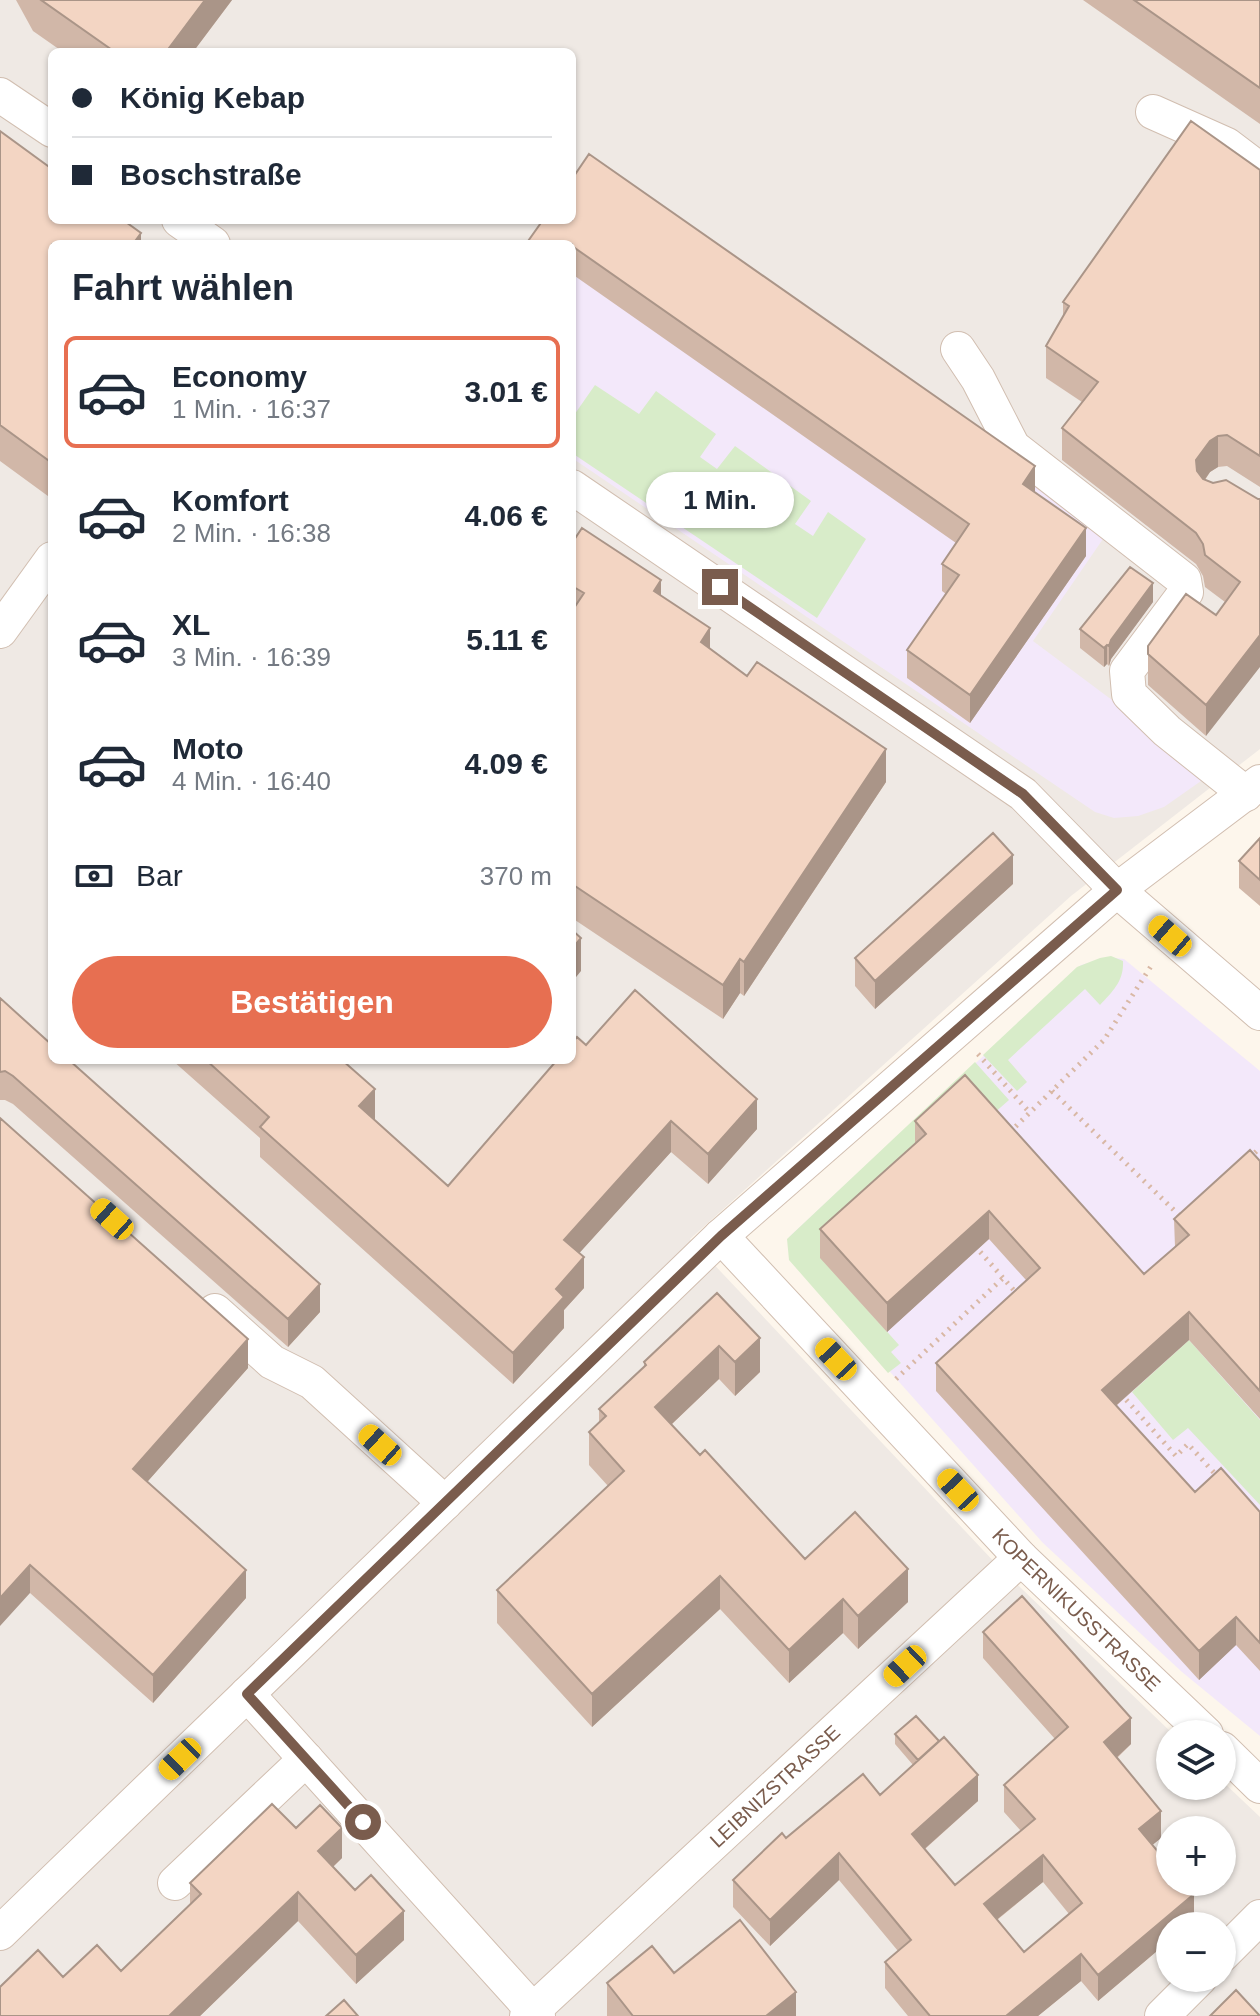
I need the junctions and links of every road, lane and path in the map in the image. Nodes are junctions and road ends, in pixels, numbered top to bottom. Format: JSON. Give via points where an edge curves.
{"nodes":[{"id":1,"x":0,"y":95,"type":"edge"},
{"id":2,"x":1153,"y":112,"type":"dead end"},
{"id":3,"x":48,"y":127,"type":"edge"},
{"id":4,"x":1260,"y":170,"type":"edge"},
{"id":5,"x":185,"y":224,"type":"edge"},
{"id":6,"x":207,"y":240,"type":"edge"},
{"id":7,"x":958,"y":349,"type":"dead end"},
{"id":8,"x":576,"y":490,"type":"edge"},
{"id":9,"x":48,"y":565,"type":"edge"},
{"id":10,"x":0,"y":631,"type":"edge"},
{"id":11,"x":1253,"y":788,"type":"edge"},
{"id":12,"x":1117,"y":890,"type":"junction"},
{"id":13,"x":1170,"y":936,"type":"junction"},
{"id":14,"x":1260,"y":1013,"type":"edge"},
{"id":15,"x":957,"y":1031,"type":"junction"},
{"id":16,"x":1052,"y":1091,"type":"junction"},
{"id":17,"x":1030,"y":1113,"type":"junction"},
{"id":18,"x":1008,"y":1135,"type":"edge"},
{"id":19,"x":1260,"y":1148,"type":"edge"},
{"id":20,"x":1244,"y":1162,"type":"edge"},
{"id":21,"x":1192,"y":1208,"type":"edge"},
{"id":22,"x":1182,"y":1217,"type":"junction"},
{"id":23,"x":1192,"y":1227,"type":"edge"},
{"id":24,"x":965,"y":1235,"type":"edge"},
{"id":25,"x":721,"y":1236,"type":"junction"},
{"id":26,"x":1003,"y":1278,"type":"junction"},
{"id":27,"x":187,"y":1287,"type":"edge"},
{"id":28,"x":1022,"y":1300,"type":"edge"},
{"id":29,"x":1118,"y":1390,"type":"edge"},
{"id":30,"x":874,"y":1400,"type":"junction"},
{"id":31,"x":1219,"y":1479,"type":"edge"},
{"id":32,"x":445,"y":1503,"type":"junction"},
{"id":33,"x":1021,"y":1558,"type":"junction"},
{"id":34,"x":247,"y":1694,"type":"junction"},
{"id":35,"x":1191,"y":1720,"type":"edge"},
{"id":36,"x":306,"y":1759,"type":"junction"},
{"id":37,"x":1236,"y":1763,"type":"edge"},
{"id":38,"x":1260,"y":1786,"type":"edge"},
{"id":39,"x":175,"y":1883,"type":"dead end"},
{"id":40,"x":1260,"y":1917,"type":"edge"},
{"id":41,"x":0,"y":1933,"type":"edge"},
{"id":42,"x":1236,"y":1941,"type":"edge"},
{"id":43,"x":1186,"y":1992,"type":"edge"},
{"id":44,"x":533,"y":2014,"type":"edge"},
{"id":45,"x":1162,"y":2016,"type":"edge"}],
"edges":[{"from":1,"to":3,"type":"street"},
{"from":2,"to":4,"type":"street","via":[[1227,145]]},
{"from":5,"to":6,"type":"street"},
{"from":7,"to":11,"type":"street","via":[[1013,447],[1184,580],[1186,592],[1127,671],[1129,694],[1167,731]]},
{"from":8,"to":12,"type":"street","via":[[1023,794]]},
{"from":9,"to":10,"type":"street"},
{"from":11,"to":12,"type":"street"},
{"from":12,"to":13,"type":"street"},
{"from":12,"to":15,"type":"street"},
{"from":13,"to":14,"type":"street"},
{"from":13,"to":16,"type":"path","via":[[1104,1040]]},
{"from":15,"to":17,"type":"path"},
{"from":15,"to":25,"type":"street"},
{"from":16,"to":17,"type":"path"},
{"from":16,"to":22,"type":"path"},
{"from":17,"to":18,"type":"path"},
{"from":19,"to":20,"type":"path"},
{"from":21,"to":22,"type":"path"},
{"from":22,"to":23,"type":"path"},
{"from":24,"to":26,"type":"path"},
{"from":25,"to":30,"type":"street","name":"KOPERNIKUSSTRASSE"},
{"from":25,"to":32,"type":"street"},
{"from":26,"to":28,"type":"path"},
{"from":26,"to":30,"type":"path"},
{"from":27,"to":32,"type":"street","via":[[272,1362],[312,1382]]},
{"from":29,"to":31,"type":"path","via":[[1176,1456],[1188,1444]]},
{"from":30,"to":33,"type":"street","name":"KOPERNIKUSSTRASSE"},
{"from":32,"to":34,"type":"street"},
{"from":33,"to":35,"type":"street","name":"KOPERNIKUSSTRASSE"},
{"from":33,"to":44,"type":"street","name":"LEIBNIZSTRASSE"},
{"from":34,"to":36,"type":"street"},
{"from":34,"to":41,"type":"street"},
{"from":36,"to":39,"type":"street"},
{"from":36,"to":44,"type":"street"},
{"from":37,"to":38,"type":"street"},
{"from":40,"to":42,"type":"street"},
{"from":43,"to":45,"type":"street"}]}
